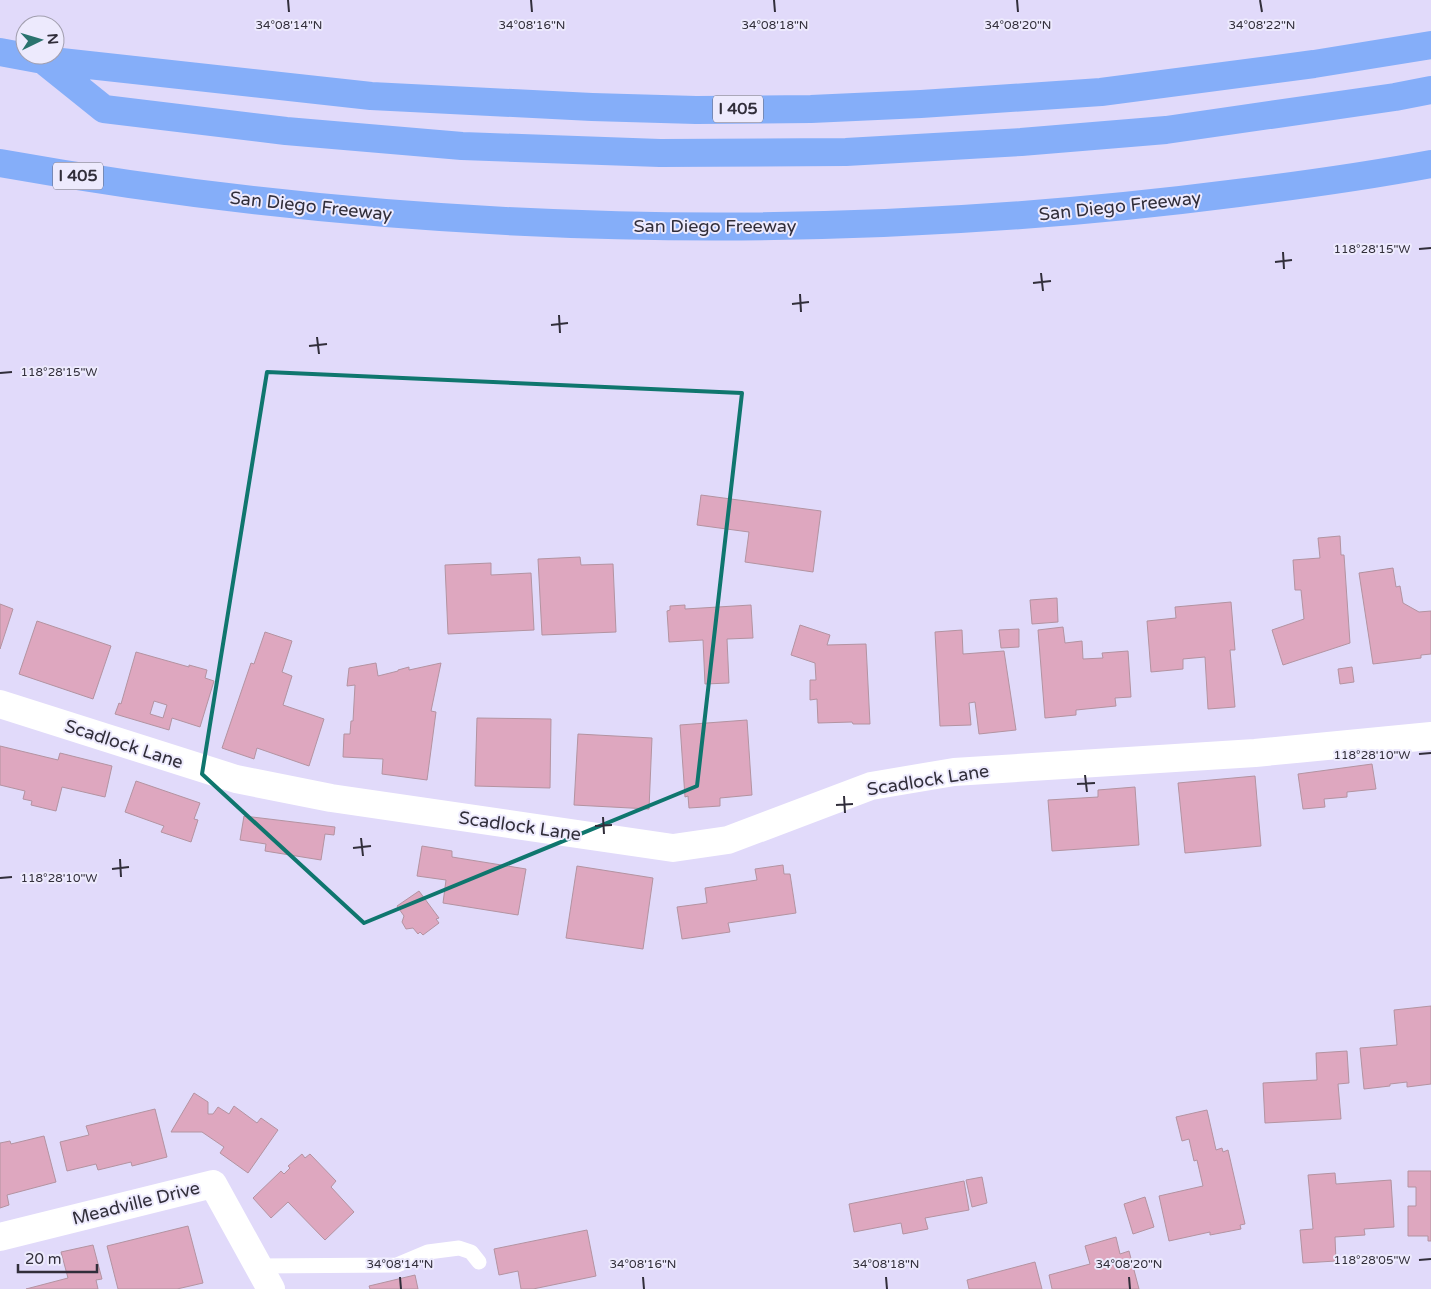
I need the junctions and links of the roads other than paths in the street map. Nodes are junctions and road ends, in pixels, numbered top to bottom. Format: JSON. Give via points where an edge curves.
{"nodes":[{"id":1,"x":1431,"y":45,"type":"edge"},
{"id":2,"x":0,"y":52,"type":"edge"},
{"id":3,"x":15,"y":55,"type":"edge"},
{"id":4,"x":65,"y":62,"type":"edge"},
{"id":5,"x":49,"y":65,"type":"edge"},
{"id":6,"x":1431,"y":90,"type":"edge"},
{"id":7,"x":0,"y":163,"type":"edge"},
{"id":8,"x":1431,"y":164,"type":"edge"},
{"id":9,"x":0,"y":704,"type":"edge"},
{"id":10,"x":1431,"y":736,"type":"edge"},
{"id":11,"x":0,"y":1237,"type":"edge"},
{"id":12,"x":479,"y":1262,"type":"dead end"},
{"id":13,"x":265,"y":1277,"type":"edge"}],
"edges":[{"from":1,"to":4,"type":"highway","number":"I 405","via":[[1101,92],[811,109],[696,110],[483,103],[371,96]]},
{"from":2,"to":3,"type":"highway","number":"I 405"},
{"from":5,"to":6,"type":"highway","via":[[104,109],[286,131],[462,146],[660,153],[846,152],[1021,142],[1166,130]]},
{"from":7,"to":8,"type":"highway","name":"San Diego Freeway","number":"I 405","via":[[156,188],[395,214],[588,225],[794,227],[1091,210],[1294,186]]},
{"from":9,"to":10,"type":"street","name":"Scadlock Lane","via":[[236,779],[331,798],[673,848],[728,840],[871,786],[954,772],[1255,753]]},
{"from":11,"to":13,"type":"street","name":"Meadville Drive","via":[[213,1184]]},
{"from":12,"to":13,"type":"lane","via":[[471,1252],[459,1248],[428,1252],[397,1265]]}]}
